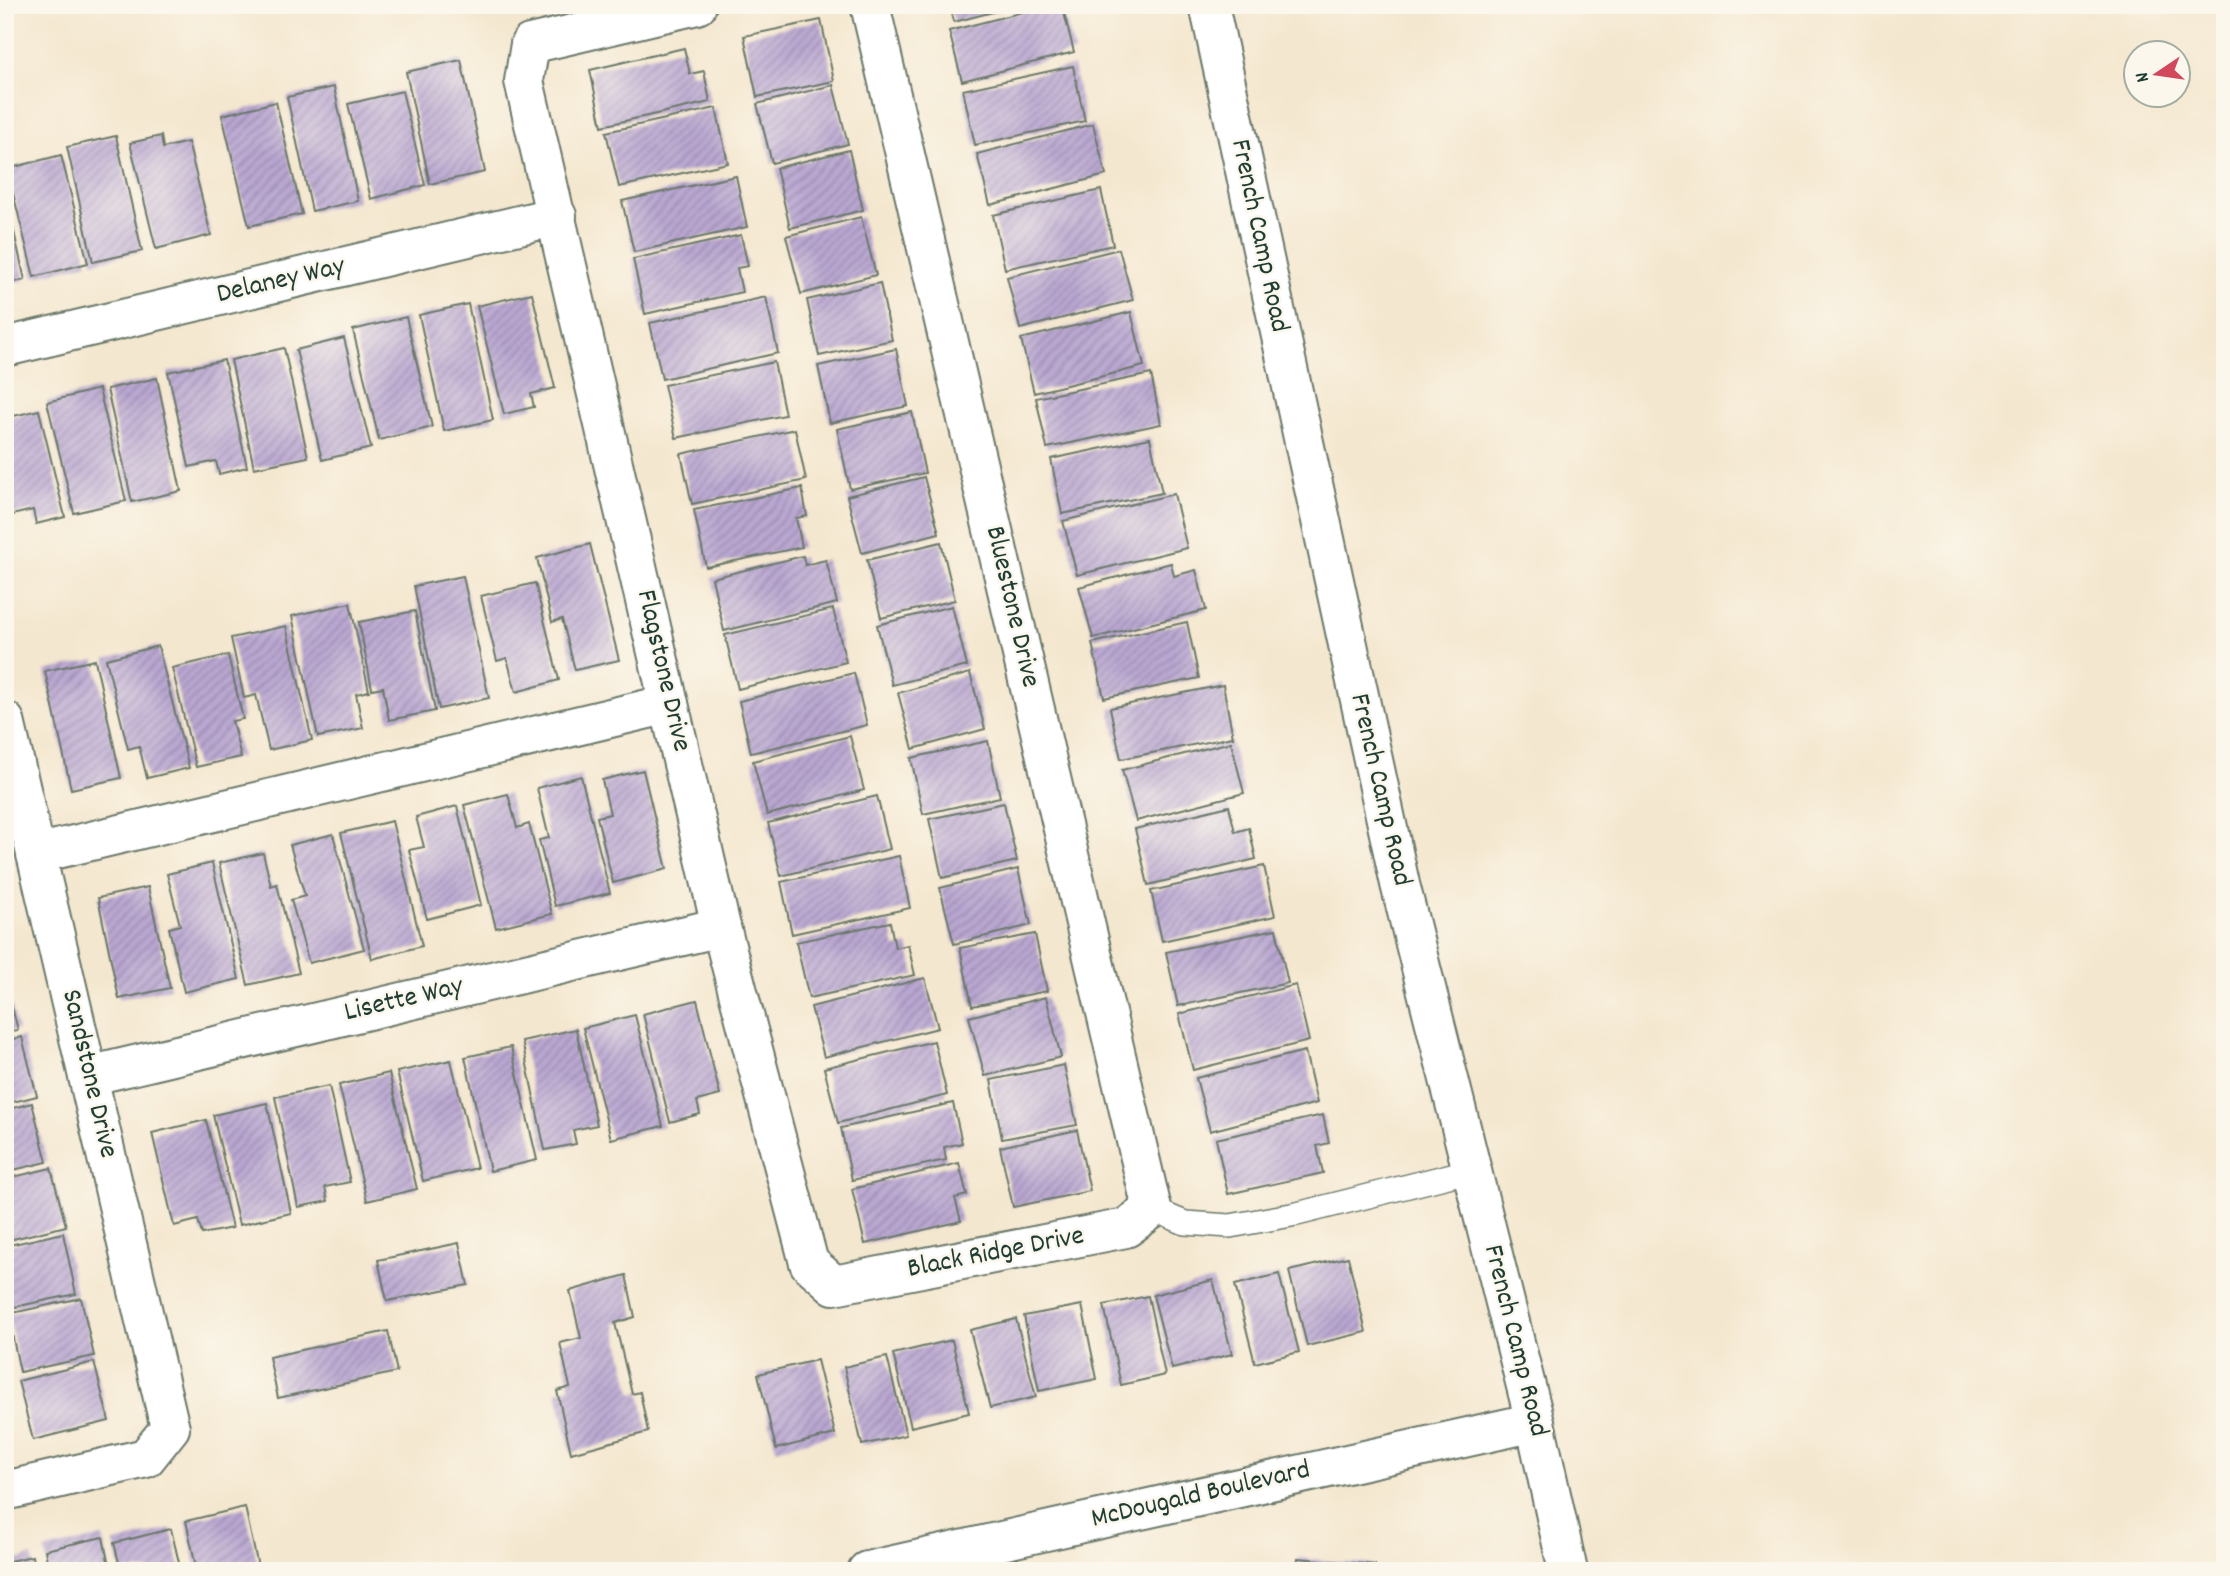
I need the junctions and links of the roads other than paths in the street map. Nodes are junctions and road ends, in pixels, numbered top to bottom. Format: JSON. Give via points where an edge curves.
{"nodes":[{"id":1,"x":697,"y":5,"type":"edge"},
{"id":2,"x":870,"y":5,"type":"edge"},
{"id":3,"x":1209,"y":5,"type":"edge"},
{"id":4,"x":556,"y":216,"type":"junction"},
{"id":5,"x":5,"y":347,"type":"edge"},
{"id":6,"x":669,"y":704,"type":"junction"},
{"id":7,"x":5,"y":721,"type":"edge"},
{"id":8,"x":36,"y":854,"type":"junction"},
{"id":9,"x":720,"y":927,"type":"junction"},
{"id":10,"x":88,"y":1076,"type":"junction"},
{"id":11,"x":1472,"y":1170,"type":"junction"},
{"id":12,"x":1152,"y":1209,"type":"junction"},
{"id":13,"x":834,"y":1285,"type":"joint"},
{"id":14,"x":1535,"y":1422,"type":"junction"},
{"id":15,"x":5,"y":1491,"type":"edge"},
{"id":16,"x":867,"y":1571,"type":"edge"},
{"id":17,"x":1568,"y":1571,"type":"edge"}],
"edges":[{"from":1,"to":4,"type":"street","name":"Flagstone Drive","via":[[530,44],[524,80]]},
{"from":2,"to":12,"type":"street","name":"Bluestone Drive"},
{"from":3,"to":11,"type":"street","name":"French Camp Road","via":[[1400,884]]},
{"from":4,"to":5,"type":"street","name":"Delaney Way"},
{"from":4,"to":6,"type":"street","name":"Flagstone Drive"},
{"from":6,"to":8,"type":"street"},
{"from":6,"to":9,"type":"street","name":"Flagstone Drive"},
{"from":7,"to":8,"type":"street","name":"Sandstone Drive"},
{"from":8,"to":10,"type":"street","name":"Sandstone Drive"},
{"from":9,"to":10,"type":"street","name":"Lisette Way"},
{"from":9,"to":13,"type":"street","name":"Flagstone Drive","via":[[809,1263]]},
{"from":10,"to":15,"type":"street","name":"Sandstone Drive","via":[[170,1428],[146,1458]]},
{"from":11,"to":12,"type":"lane","via":[[1230,1226],[1185,1223]]},
{"from":11,"to":14,"type":"street","name":"French Camp Road"},
{"from":12,"to":13,"type":"street","name":"Black Ridge Drive","via":[[1126,1228]]},
{"from":14,"to":16,"type":"street","name":"McDougald Boulevard"},
{"from":14,"to":17,"type":"street","name":"French Camp Road"}]}
